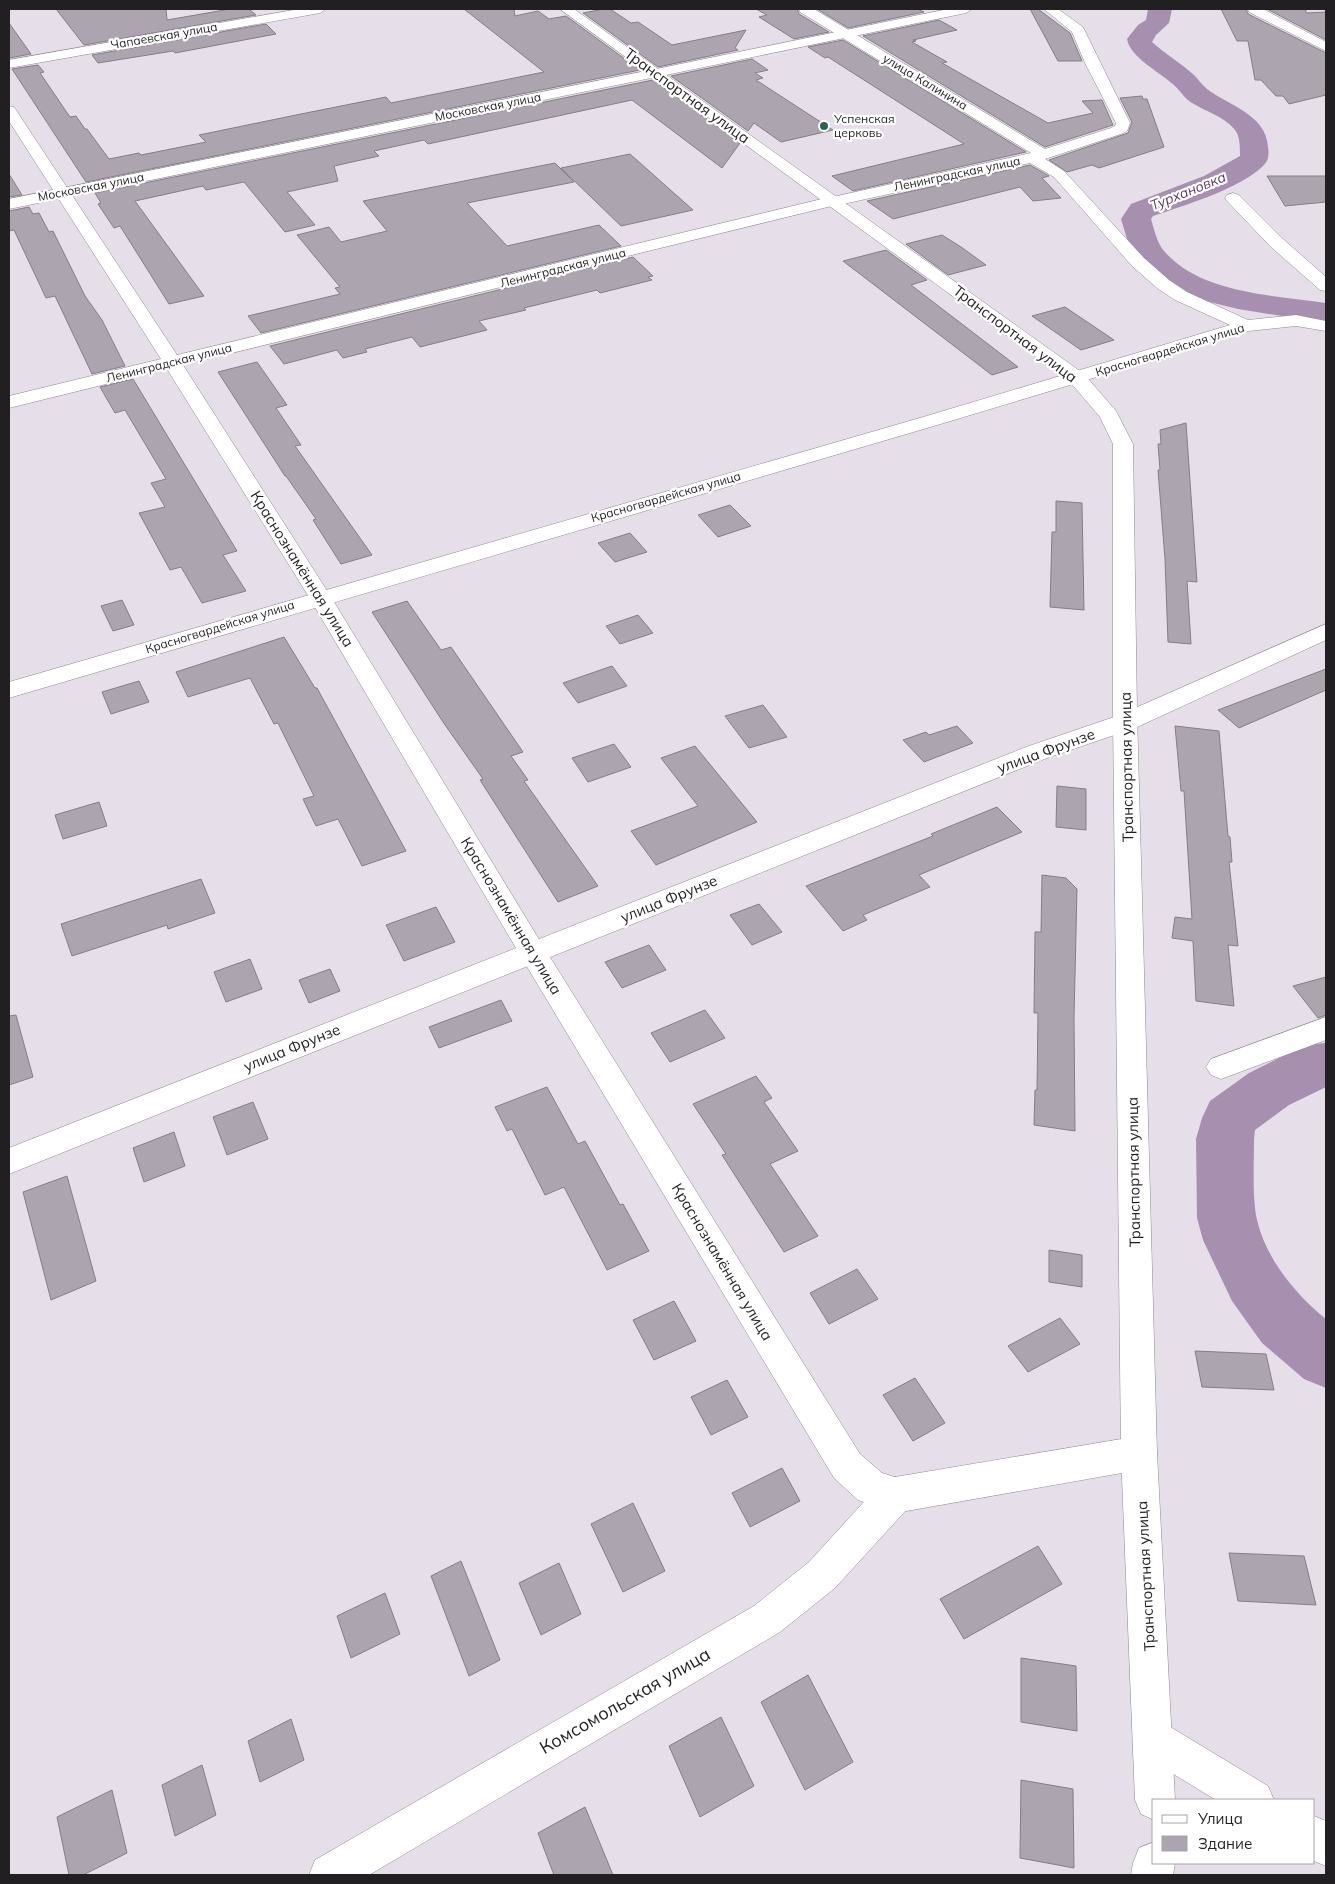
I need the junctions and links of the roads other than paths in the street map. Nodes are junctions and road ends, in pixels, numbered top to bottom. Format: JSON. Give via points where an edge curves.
{"nodes":[{"id":1,"x":320,"y":9,"type":"edge"},
{"id":2,"x":566,"y":9,"type":"edge"},
{"id":3,"x":805,"y":9,"type":"edge"},
{"id":4,"x":966,"y":9,"type":"edge"},
{"id":5,"x":1050,"y":9,"type":"edge"},
{"id":6,"x":1254,"y":9,"type":"edge"},
{"id":7,"x":278,"y":12,"type":"edge"},
{"id":8,"x":846,"y":34,"type":"junction"},
{"id":9,"x":1326,"y":47,"type":"edge"},
{"id":10,"x":9,"y":64,"type":"edge"},
{"id":11,"x":656,"y":73,"type":"junction"},
{"id":12,"x":9,"y":110,"type":"edge"},
{"id":13,"x":1038,"y":156,"type":"junction"},
{"id":14,"x":62,"y":193,"type":"junction"},
{"id":15,"x":1233,"y":198,"type":"dead end"},
{"id":16,"x":834,"y":201,"type":"junction"},
{"id":17,"x":9,"y":204,"type":"edge"},
{"id":18,"x":1326,"y":286,"type":"edge"},
{"id":19,"x":1322,"y":318,"type":"edge"},
{"id":20,"x":1246,"y":326,"type":"junction"},
{"id":21,"x":173,"y":363,"type":"junction"},
{"id":22,"x":1077,"y":378,"type":"junction"},
{"id":23,"x":9,"y":402,"type":"edge"},
{"id":24,"x":320,"y":597,"type":"junction"},
{"id":25,"x":1326,"y":631,"type":"edge"},
{"id":26,"x":9,"y":690,"type":"edge"},
{"id":27,"x":1126,"y":722,"type":"junction"},
{"id":28,"x":533,"y":953,"type":"junction"},
{"id":29,"x":1326,"y":1028,"type":"edge"},
{"id":30,"x":1222,"y":1067,"type":"dead end"},
{"id":31,"x":9,"y":1161,"type":"edge"},
{"id":32,"x":1140,"y":1453,"type":"junction"},
{"id":33,"x":895,"y":1495,"type":"junction"},
{"id":34,"x":1153,"y":1738,"type":"junction"},
{"id":35,"x":1155,"y":1799,"type":"edge"},
{"id":36,"x":1252,"y":1799,"type":"edge"},
{"id":37,"x":1315,"y":1838,"type":"edge"},
{"id":38,"x":1326,"y":1845,"type":"edge"},
{"id":39,"x":330,"y":1875,"type":"edge"}],
"edges":[{"from":1,"to":7,"type":"street","name":"Чапаевская улица"},
{"from":2,"to":11,"type":"street","name":"Транспортная улица"},
{"from":3,"to":8,"type":"street","name":"улица Калинина"},
{"from":4,"to":8,"type":"street","name":"Московская улица"},
{"from":5,"to":13,"type":"street","name":"Ленинградская улица","via":[[1078,30],[1123,123],[1122,128],[1116,131]]},
{"from":6,"to":9,"type":"street"},
{"from":7,"to":10,"type":"street","name":"Чапаевская улица"},
{"from":8,"to":11,"type":"street","name":"Московская улица"},
{"from":8,"to":13,"type":"street","name":"улица Калинина"},
{"from":11,"to":14,"type":"street","name":"Московская улица"},
{"from":11,"to":16,"type":"street","name":"Транспортная улица"},
{"from":12,"to":14,"type":"street","name":"Краснознамённая улица"},
{"from":13,"to":16,"type":"street","name":"Ленинградская улица"},
{"from":13,"to":20,"type":"street","name":"улица Калинина","via":[[1059,174],[1138,262],[1163,284],[1181,296]]},
{"from":14,"to":17,"type":"street","name":"Московская улица"},
{"from":14,"to":21,"type":"street","name":"Краснознамённая улица"},
{"from":15,"to":18,"type":"street","via":[[1276,243]]},
{"from":16,"to":21,"type":"street","name":"Ленинградская улица"},
{"from":16,"to":22,"type":"street","name":"Транспортная улица"},
{"from":19,"to":20,"type":"street","name":"Красногвардейская улица"},
{"from":20,"to":22,"type":"street","name":"Красногвардейская улица"},
{"from":21,"to":23,"type":"street","name":"Ленинградская улица"},
{"from":21,"to":24,"type":"street","name":"Краснознамённая улица"},
{"from":22,"to":24,"type":"street","name":"Красногвардейская улица"},
{"from":22,"to":27,"type":"street","name":"Транспортная улица","via":[[1110,415],[1123,444]]},
{"from":24,"to":26,"type":"street","name":"Красногвардейская улица"},
{"from":24,"to":28,"type":"street","name":"Краснознамённая улица"},
{"from":25,"to":27,"type":"street","name":"улица Фрунзе"},
{"from":27,"to":28,"type":"street","name":"улица Фрунзе","via":[[1038,752]]},
{"from":27,"to":32,"type":"street","name":"Транспортная улица"},
{"from":28,"to":31,"type":"street","name":"улица Фрунзе"},
{"from":28,"to":33,"type":"street","name":"Краснознамённая улица","via":[[847,1466],[871,1487]]},
{"from":29,"to":30,"type":"street"},
{"from":32,"to":33,"type":"street","name":"Краснознамённая улица"},
{"from":32,"to":34,"type":"street","name":"Транспортная улица"},
{"from":33,"to":39,"type":"street","name":"Комсомольская улица","via":[[822,1575],[767,1619]]},
{"from":34,"to":35,"type":"street","name":"Транспортная улица"},
{"from":34,"to":36,"type":"street"},
{"from":37,"to":38,"type":"street"}]}
